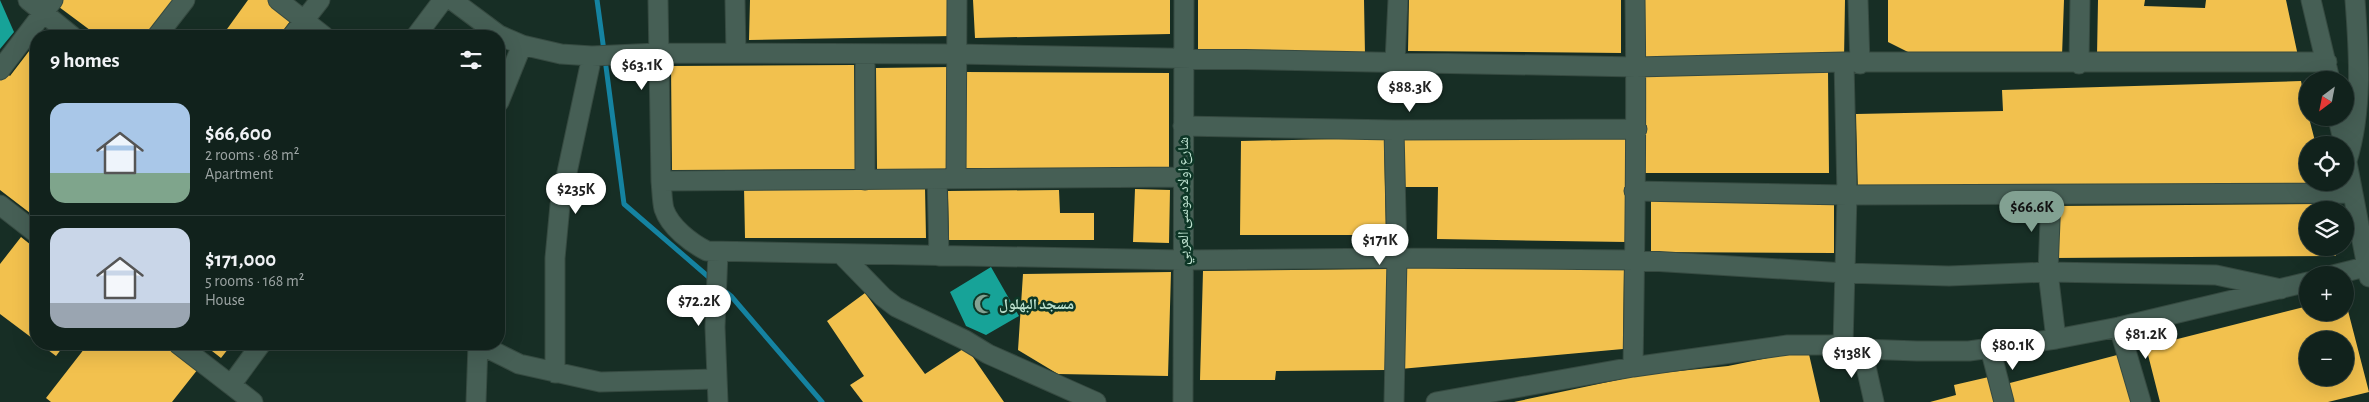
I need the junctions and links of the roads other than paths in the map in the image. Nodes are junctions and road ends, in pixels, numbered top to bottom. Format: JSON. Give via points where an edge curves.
{"nodes":[{"id":1,"x":28,"y":0,"type":"edge"},
{"id":2,"x":185,"y":0,"type":"edge"},
{"id":3,"x":278,"y":0,"type":"edge"},
{"id":4,"x":320,"y":0,"type":"edge"},
{"id":5,"x":443,"y":0,"type":"edge"},
{"id":6,"x":452,"y":0,"type":"edge"},
{"id":7,"x":658,"y":0,"type":"edge"},
{"id":8,"x":735,"y":0,"type":"edge"},
{"id":9,"x":957,"y":0,"type":"edge"},
{"id":10,"x":1184,"y":0,"type":"edge"},
{"id":11,"x":1398,"y":0,"type":"edge"},
{"id":12,"x":1635,"y":0,"type":"edge"},
{"id":13,"x":1858,"y":0,"type":"edge"},
{"id":14,"x":2080,"y":0,"type":"edge"},
{"id":15,"x":2311,"y":0,"type":"edge"},
{"id":16,"x":2354,"y":0,"type":"edge"},
{"id":17,"x":48,"y":7,"type":"edge"},
{"id":18,"x":304,"y":20,"type":"junction"},
{"id":19,"x":30,"y":30,"type":"edge"},
{"id":20,"x":67,"y":30,"type":"edge"},
{"id":21,"x":162,"y":30,"type":"edge"},
{"id":22,"x":296,"y":30,"type":"edge"},
{"id":23,"x":316,"y":30,"type":"edge"},
{"id":24,"x":420,"y":30,"type":"edge"},
{"id":25,"x":492,"y":30,"type":"edge"},
{"id":26,"x":30,"y":31,"type":"edge"},
{"id":27,"x":505,"y":38,"type":"edge"},
{"id":28,"x":522,"y":45,"type":"junction"},
{"id":29,"x":658,"y":53,"type":"junction"},
{"id":30,"x":736,"y":53,"type":"junction"},
{"id":31,"x":865,"y":54,"type":"junction"},
{"id":32,"x":957,"y":54,"type":"junction"},
{"id":33,"x":592,"y":56,"type":"junction"},
{"id":34,"x":1184,"y":59,"type":"junction"},
{"id":35,"x":1395,"y":62,"type":"junction"},
{"id":36,"x":1852,"y":63,"type":"junction"},
{"id":37,"x":2079,"y":64,"type":"junction"},
{"id":38,"x":1636,"y":67,"type":"junction"},
{"id":39,"x":0,"y":70,"type":"edge"},
{"id":40,"x":2328,"y":71,"type":"edge"},
{"id":41,"x":505,"y":87,"type":"edge"},
{"id":42,"x":1183,"y":126,"type":"junction"},
{"id":43,"x":1637,"y":129,"type":"junction"},
{"id":44,"x":1394,"y":130,"type":"junction"},
{"id":45,"x":2354,"y":136,"type":"edge"},
{"id":46,"x":1183,"y":177,"type":"junction"},
{"id":47,"x":947,"y":179,"type":"junction"},
{"id":48,"x":865,"y":180,"type":"junction"},
{"id":49,"x":661,"y":181,"type":"junction"},
{"id":50,"x":1634,"y":191,"type":"junction"},
{"id":51,"x":2353,"y":193,"type":"joint"},
{"id":52,"x":1847,"y":195,"type":"junction"},
{"id":53,"x":2051,"y":195,"type":"junction"},
{"id":54,"x":0,"y":205,"type":"edge"},
{"id":55,"x":30,"y":228,"type":"edge"},
{"id":56,"x":718,"y":252,"type":"junction"},
{"id":57,"x":842,"y":255,"type":"junction"},
{"id":58,"x":939,"y":256,"type":"junction"},
{"id":59,"x":1397,"y":258,"type":"junction"},
{"id":60,"x":1183,"y":260,"type":"junction"},
{"id":61,"x":1635,"y":260,"type":"junction"},
{"id":62,"x":2368,"y":270,"type":"edge"},
{"id":63,"x":2048,"y":272,"type":"junction"},
{"id":64,"x":2354,"y":272,"type":"edge"},
{"id":65,"x":1845,"y":273,"type":"junction"},
{"id":66,"x":2299,"y":284,"type":"edge"},
{"id":67,"x":2281,"y":288,"type":"junction"},
{"id":68,"x":2119,"y":328,"type":"junction"},
{"id":69,"x":2056,"y":339,"type":"junction"},
{"id":70,"x":1843,"y":346,"type":"junction"},
{"id":71,"x":1990,"y":348,"type":"junction"},
{"id":72,"x":1862,"y":349,"type":"junction"},
{"id":73,"x":186,"y":350,"type":"edge"},
{"id":74,"x":257,"y":350,"type":"edge"},
{"id":75,"x":478,"y":350,"type":"edge"},
{"id":76,"x":490,"y":350,"type":"edge"},
{"id":77,"x":1633,"y":367,"type":"junction"},
{"id":78,"x":555,"y":373,"type":"junction"},
{"id":79,"x":716,"y":379,"type":"junction"},
{"id":80,"x":231,"y":385,"type":"junction"},
{"id":81,"x":1486,"y":398,"type":"edge"},
{"id":82,"x":253,"y":402,"type":"edge"},
{"id":83,"x":476,"y":402,"type":"edge"},
{"id":84,"x":718,"y":402,"type":"edge"},
{"id":85,"x":1096,"y":402,"type":"edge"},
{"id":86,"x":1182,"y":402,"type":"edge"},
{"id":87,"x":1394,"y":402,"type":"edge"},
{"id":88,"x":1436,"y":402,"type":"edge"},
{"id":89,"x":1874,"y":402,"type":"edge"},
{"id":90,"x":2004,"y":402,"type":"edge"},
{"id":91,"x":2141,"y":402,"type":"edge"}],
"edges":[{"from":1,"to":17,"type":"street"},
{"from":2,"to":21,"type":"street"},
{"from":3,"to":18,"type":"street"},
{"from":4,"to":18,"type":"street"},
{"from":5,"to":24,"type":"street"},
{"from":6,"to":25,"type":"street"},
{"from":7,"to":29,"type":"street"},
{"from":8,"to":30,"type":"street"},
{"from":9,"to":32,"type":"street"},
{"from":10,"to":34,"type":"street","name":"شارع اولاد موسى العربي"},
{"from":11,"to":35,"type":"street"},
{"from":12,"to":38,"type":"street"},
{"from":13,"to":36,"type":"street"},
{"from":14,"to":37,"type":"street"},
{"from":15,"to":40,"type":"street"},
{"from":16,"to":45,"type":"street","via":[[2358,46]]},
{"from":17,"to":19,"type":"street"},
{"from":17,"to":20,"type":"street"},
{"from":18,"to":22,"type":"street"},
{"from":18,"to":23,"type":"street"},
{"from":26,"to":39,"type":"street"},
{"from":27,"to":28,"type":"street"},
{"from":28,"to":33,"type":"street","via":[[561,54]]},
{"from":28,"to":41,"type":"street"},
{"from":29,"to":30,"type":"street"},
{"from":29,"to":33,"type":"street"},
{"from":29,"to":49,"type":"street"},
{"from":30,"to":31,"type":"street"},
{"from":31,"to":32,"type":"street"},
{"from":31,"to":48,"type":"street"},
{"from":32,"to":34,"type":"street"},
{"from":32,"to":47,"type":"street"},
{"from":33,"to":78,"type":"street","via":[[560,205],[555,258]]},
{"from":34,"to":35,"type":"street"},
{"from":34,"to":42,"type":"street","name":"شارع اولاد موسى العربي"},
{"from":35,"to":38,"type":"street"},
{"from":36,"to":37,"type":"street"},
{"from":36,"to":38,"type":"street"},
{"from":36,"to":52,"type":"street"},
{"from":37,"to":40,"type":"street"},
{"from":38,"to":43,"type":"street"},
{"from":42,"to":44,"type":"street"},
{"from":42,"to":46,"type":"street","name":"شارع اولاد موسى العربي"},
{"from":43,"to":44,"type":"street"},
{"from":43,"to":50,"type":"street"},
{"from":44,"to":59,"type":"street"},
{"from":46,"to":47,"type":"street"},
{"from":46,"to":60,"type":"street","name":"شارع اولاد موسى العربي"},
{"from":47,"to":48,"type":"street"},
{"from":47,"to":58,"type":"street"},
{"from":48,"to":49,"type":"street"},
{"from":49,"to":56,"type":"street","via":[[664,209],[671,222],[695,244],[707,251]]},
{"from":50,"to":52,"type":"street"},
{"from":50,"to":61,"type":"street"},
{"from":51,"to":53,"type":"street"},
{"from":51,"to":62,"type":"street"},
{"from":52,"to":53,"type":"street"},
{"from":52,"to":65,"type":"street"},
{"from":53,"to":63,"type":"street"},
{"from":54,"to":55,"type":"street"},
{"from":56,"to":57,"type":"street"},
{"from":56,"to":79,"type":"street"},
{"from":57,"to":58,"type":"street"},
{"from":57,"to":85,"type":"street","via":[[896,307],[988,354]]},
{"from":58,"to":60,"type":"street"},
{"from":59,"to":60,"type":"street"},
{"from":59,"to":61,"type":"street"},
{"from":59,"to":87,"type":"street"},
{"from":60,"to":86,"type":"street","name":"شارع اولاد موسى العربي"},
{"from":61,"to":65,"type":"street"},
{"from":61,"to":77,"type":"street"},
{"from":62,"to":64,"type":"street"},
{"from":63,"to":65,"type":"street","via":[[1949,276]]},
{"from":63,"to":67,"type":"street","via":[[2216,275]]},
{"from":63,"to":69,"type":"street"},
{"from":65,"to":70,"type":"street"},
{"from":66,"to":67,"type":"street"},
{"from":67,"to":68,"type":"street"},
{"from":68,"to":69,"type":"street"},
{"from":68,"to":91,"type":"street"},
{"from":69,"to":71,"type":"street"},
{"from":70,"to":72,"type":"street"},
{"from":70,"to":77,"type":"street","via":[[1788,345]]},
{"from":71,"to":72,"type":"street","via":[[1961,351]]},
{"from":71,"to":90,"type":"street"},
{"from":72,"to":89,"type":"street"},
{"from":73,"to":80,"type":"street"},
{"from":74,"to":80,"type":"street"},
{"from":75,"to":83,"type":"street"},
{"from":76,"to":78,"type":"street","via":[[519,364]]},
{"from":77,"to":81,"type":"street"},
{"from":78,"to":79,"type":"street","via":[[600,382]]},
{"from":79,"to":84,"type":"street"},
{"from":80,"to":82,"type":"street"},
{"from":81,"to":88,"type":"street"}]}
